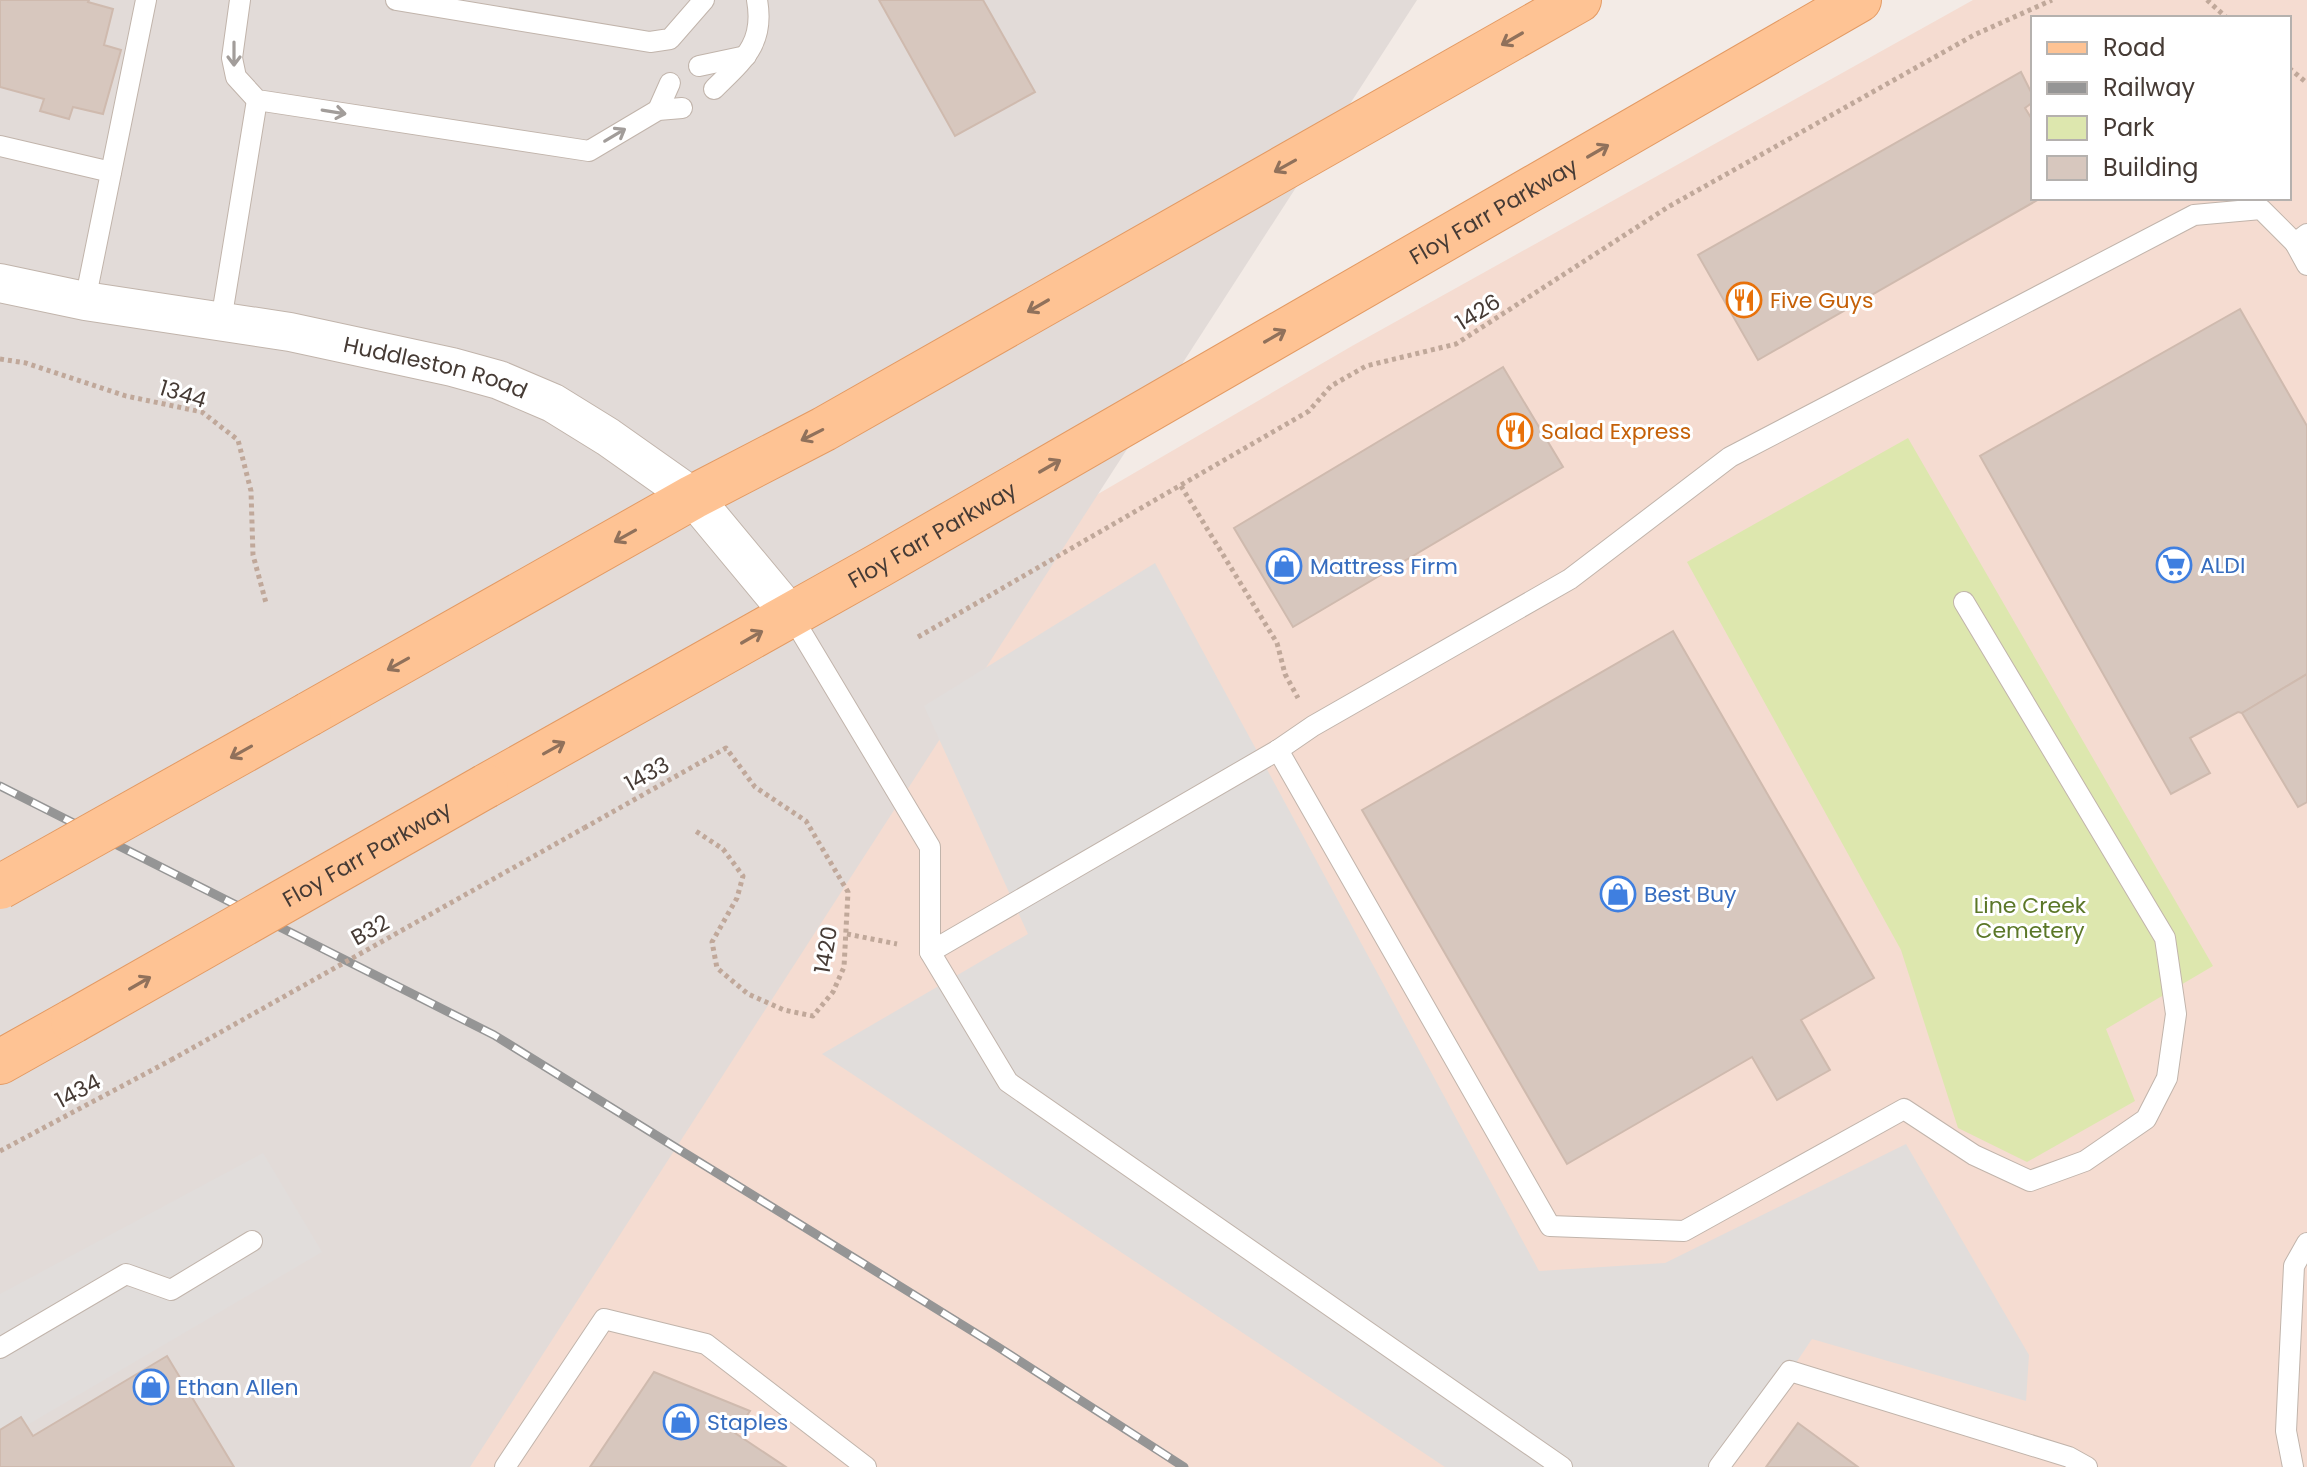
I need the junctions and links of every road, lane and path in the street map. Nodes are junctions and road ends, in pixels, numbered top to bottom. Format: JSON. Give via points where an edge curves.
{"nodes":[{"id":1,"x":146,"y":0,"type":"edge"},
{"id":2,"x":240,"y":0,"type":"edge"},
{"id":3,"x":396,"y":0,"type":"edge"},
{"id":4,"x":704,"y":0,"type":"edge"},
{"id":5,"x":757,"y":0,"type":"edge"},
{"id":6,"x":1579,"y":0,"type":"edge"},
{"id":7,"x":1859,"y":0,"type":"edge"},
{"id":8,"x":2052,"y":0,"type":"edge"},
{"id":9,"x":2207,"y":0,"type":"edge"},
{"id":10,"x":2225,"y":16,"type":"edge"},
{"id":11,"x":747,"y":56,"type":"junction"},
{"id":12,"x":699,"y":66,"type":"dead end"},
{"id":13,"x":2291,"y":70,"type":"edge"},
{"id":14,"x":670,"y":83,"type":"dead end"},
{"id":15,"x":2307,"y":83,"type":"edge"},
{"id":16,"x":714,"y":89,"type":"dead end"},
{"id":17,"x":257,"y":100,"type":"junction"},
{"id":18,"x":682,"y":108,"type":"dead end"},
{"id":19,"x":658,"y":110,"type":"junction"},
{"id":20,"x":0,"y":146,"type":"edge"},
{"id":21,"x":111,"y":172,"type":"junction"},
{"id":22,"x":2301,"y":239,"type":"edge"},
{"id":23,"x":2307,"y":265,"type":"edge"},
{"id":24,"x":0,"y":283,"type":"edge"},
{"id":25,"x":85,"y":301,"type":"junction"},
{"id":26,"x":221,"y":321,"type":"junction"},
{"id":27,"x":0,"y":359,"type":"edge"},
{"id":28,"x":1181,"y":486,"type":"junction"},
{"id":29,"x":693,"y":497,"type":"junction"},
{"id":30,"x":1964,"y":602,"type":"dead end"},
{"id":31,"x":266,"y":603,"type":"dead end"},
{"id":32,"x":791,"y":615,"type":"junction"},
{"id":33,"x":918,"y":637,"type":"dead end"},
{"id":34,"x":1313,"y":726,"type":"junction"},
{"id":35,"x":726,"y":748,"type":"joint"},
{"id":36,"x":1278,"y":750,"type":"junction"},
{"id":37,"x":584,"y":828,"type":"joint"},
{"id":38,"x":694,"y":830,"type":"dead end"},
{"id":39,"x":0,"y":887,"type":"edge"},
{"id":40,"x":847,"y":934,"type":"junction"},
{"id":41,"x":930,"y":952,"type":"junction"},
{"id":42,"x":171,"y":1060,"type":"joint"},
{"id":43,"x":0,"y":1062,"type":"edge"},
{"id":44,"x":0,"y":1151,"type":"edge"},
{"id":45,"x":252,"y":1241,"type":"dead end"},
{"id":46,"x":2307,"y":1243,"type":"edge"},
{"id":47,"x":0,"y":1348,"type":"edge"},
{"id":48,"x":505,"y":1467,"type":"edge"},
{"id":49,"x":866,"y":1467,"type":"edge"},
{"id":50,"x":1562,"y":1467,"type":"edge"},
{"id":51,"x":1719,"y":1467,"type":"edge"},
{"id":52,"x":2087,"y":1467,"type":"edge"},
{"id":53,"x":2293,"y":1467,"type":"edge"}],
"edges":[{"from":1,"to":21,"type":"lane"},
{"from":2,"to":17,"type":"lane","one_way":true,"via":[[232,58],[236,77]]},
{"from":3,"to":4,"type":"lane","via":[[650,42],[670,39]]},
{"from":5,"to":11,"type":"lane","via":[[761,23]]},
{"from":6,"to":29,"type":"main road","one_way":true,"via":[[824,429]]},
{"from":32,"to":7,"type":"main road","name":"Floy Farr Parkway","one_way":true},
{"from":8,"to":28,"type":"path","name":"1426","via":[[1974,35],[1668,207],[1456,344],[1366,366],[1331,386],[1309,411]]},
{"from":9,"to":10,"type":"path"},
{"from":11,"to":12,"type":"lane"},
{"from":11,"to":16,"type":"lane"},
{"from":13,"to":15,"type":"path"},
{"from":14,"to":19,"type":"lane"},
{"from":17,"to":19,"type":"lane","one_way":true,"via":[[589,151]]},
{"from":17,"to":26,"type":"lane"},
{"from":18,"to":19,"type":"lane"},
{"from":20,"to":21,"type":"lane"},
{"from":21,"to":25,"type":"lane"},
{"from":22,"to":23,"type":"lane"},
{"from":22,"to":34,"type":"lane","via":[[2261,209],[2194,215],[1730,457],[1570,579]]},
{"from":24,"to":25,"type":"street","name":"Huddleston Road"},
{"from":25,"to":26,"type":"street","name":"Huddleston Road"},
{"from":26,"to":29,"type":"street","name":"Huddleston Road","via":[[499,380],[553,403]]},
{"from":27,"to":31,"type":"path","name":"1344","via":[[202,412],[238,440],[251,491],[253,555]]},
{"from":28,"to":33,"type":"path","name":"1426"},
{"from":28,"to":34,"type":"path","via":[[1277,643],[1285,674]]},
{"from":29,"to":32,"type":"street","name":"Huddleston Road"},
{"from":29,"to":39,"type":"main road","one_way":true,"bridge":true},
{"from":30,"to":36,"type":"lane","via":[[2165,938],[2176,1014],[2167,1078],[2146,1119],[2085,1161],[2030,1181],[1974,1155],[1904,1109],[1684,1231],[1550,1226]]},
{"from":32,"to":41,"type":"lane","via":[[930,847]]},
{"from":43,"to":32,"type":"main road","name":"Floy Farr Parkway","one_way":true,"bridge":true},
{"from":34,"to":36,"type":"lane"},
{"from":35,"to":37,"type":"path","name":"1433"},
{"from":35,"to":40,"type":"path","name":"1420","via":[[755,787],[806,821],[848,892]]},
{"from":36,"to":41,"type":"lane"},
{"from":37,"to":42,"type":"path","name":"B32","bridge":true},
{"from":38,"to":40,"type":"path","name":"1420","via":[[723,849],[743,876],[712,942],[717,968],[748,994],[813,1016],[833,992],[844,967]]},
{"from":40,"to":41,"type":"path"},
{"from":41,"to":50,"type":"lane","via":[[1008,1082]]},
{"from":42,"to":44,"type":"path","name":"1434"},
{"from":45,"to":47,"type":"lane","via":[[171,1290],[126,1274]]},
{"from":46,"to":53,"type":"lane","via":[[2294,1266],[2286,1431]]},
{"from":48,"to":49,"type":"lane","via":[[604,1319],[706,1344]]},
{"from":51,"to":52,"type":"lane","via":[[1790,1371]]}]}
